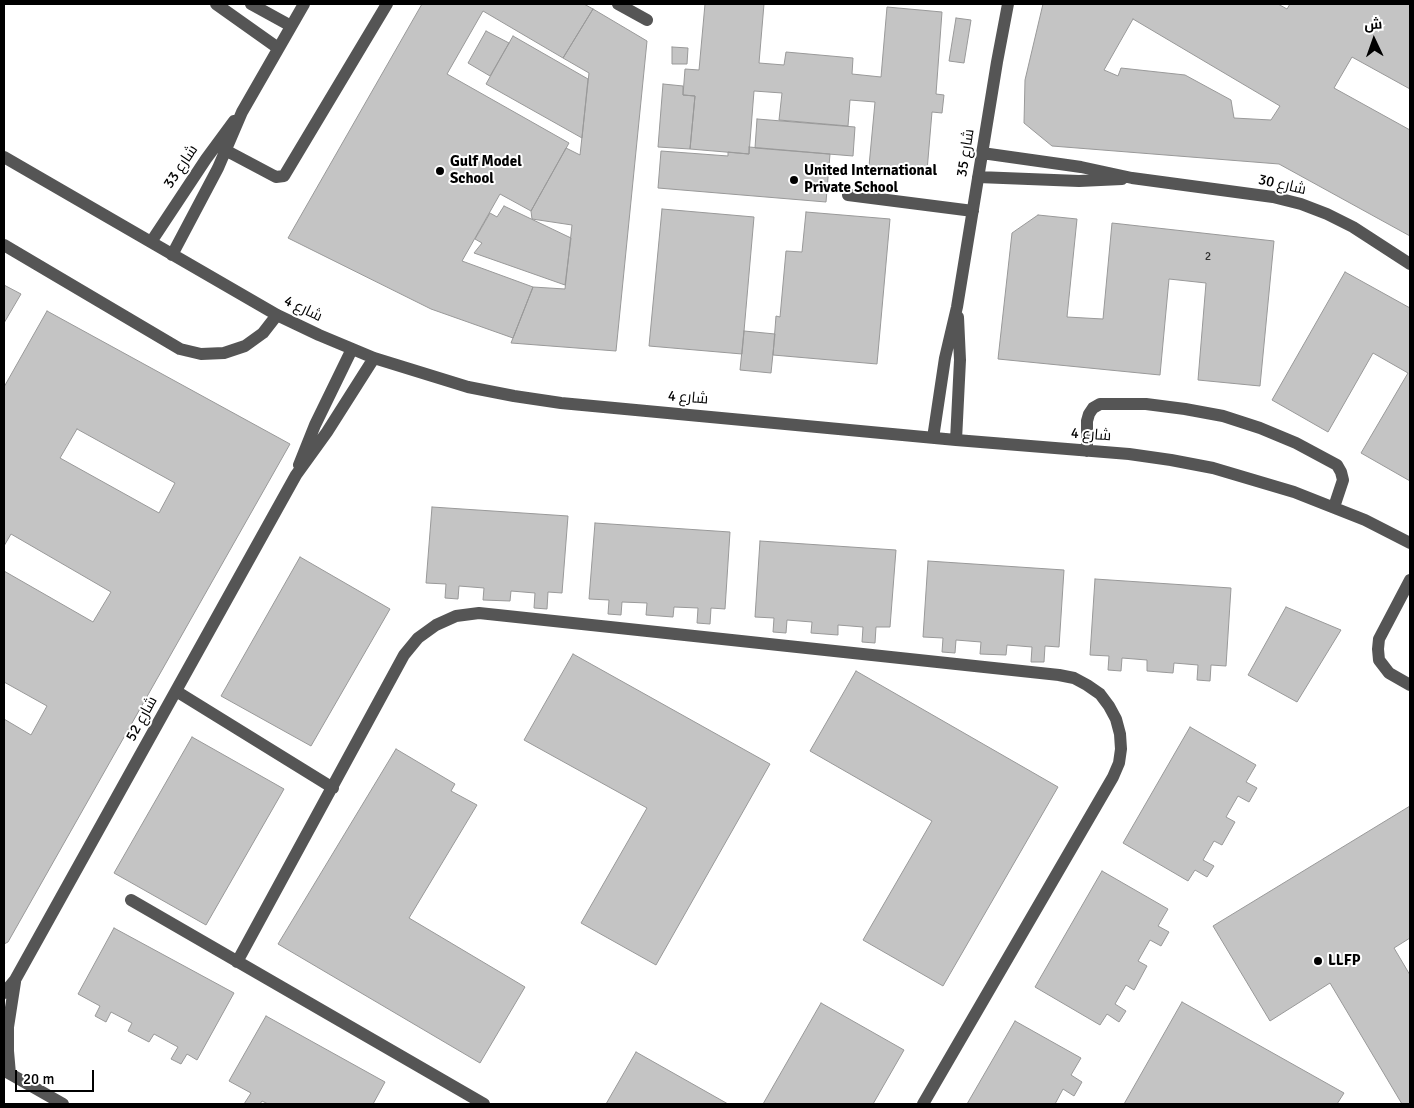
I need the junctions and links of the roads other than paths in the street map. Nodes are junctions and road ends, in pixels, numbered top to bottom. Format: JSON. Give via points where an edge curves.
{"nodes":[{"id":1,"x":216,"y":4,"type":"edge"},
{"id":2,"x":251,"y":4,"type":"edge"},
{"id":3,"x":304,"y":4,"type":"edge"},
{"id":4,"x":387,"y":4,"type":"edge"},
{"id":5,"x":618,"y":4,"type":"edge"},
{"id":6,"x":1008,"y":4,"type":"edge"},
{"id":7,"x":647,"y":20,"type":"dead end"},
{"id":8,"x":291,"y":26,"type":"junction"},
{"id":9,"x":278,"y":48,"type":"junction"},
{"id":10,"x":242,"y":112,"type":"junction"},
{"id":11,"x":226,"y":150,"type":"junction"},
{"id":12,"x":982,"y":153,"type":"junction"},
{"id":13,"x":4,"y":157,"type":"edge"},
{"id":14,"x":978,"y":177,"type":"junction"},
{"id":15,"x":1132,"y":178,"type":"junction"},
{"id":16,"x":848,"y":195,"type":"dead end"},
{"id":17,"x":973,"y":211,"type":"junction"},
{"id":18,"x":151,"y":242,"type":"junction"},
{"id":19,"x":4,"y":245,"type":"edge"},
{"id":20,"x":172,"y":254,"type":"junction"},
{"id":21,"x":1410,"y":264,"type":"edge"},
{"id":22,"x":957,"y":307,"type":"junction"},
{"id":23,"x":277,"y":315,"type":"junction"},
{"id":24,"x":352,"y":349,"type":"junction"},
{"id":25,"x":374,"y":358,"type":"junction"},
{"id":26,"x":934,"y":438,"type":"junction"},
{"id":27,"x":956,"y":440,"type":"junction"},
{"id":28,"x":1086,"y":451,"type":"junction"},
{"id":29,"x":296,"y":475,"type":"junction"},
{"id":30,"x":1334,"y":507,"type":"junction"},
{"id":31,"x":1410,"y":543,"type":"edge"},
{"id":32,"x":1410,"y":580,"type":"edge"},
{"id":33,"x":1410,"y":685,"type":"edge"},
{"id":34,"x":176,"y":691,"type":"junction"},
{"id":35,"x":332,"y":788,"type":"junction"},
{"id":36,"x":131,"y":900,"type":"dead end"},
{"id":37,"x":238,"y":962,"type":"junction"},
{"id":38,"x":15,"y":980,"type":"junction"},
{"id":39,"x":4,"y":993,"type":"edge"},
{"id":40,"x":7,"y":1072,"type":"edge"},
{"id":41,"x":63,"y":1104,"type":"edge"},
{"id":42,"x":484,"y":1104,"type":"edge"},
{"id":43,"x":923,"y":1104,"type":"edge"}],
"edges":[{"from":1,"to":9,"type":"street"},
{"from":2,"to":8,"type":"street"},
{"from":3,"to":8,"type":"street","name":"شارع 33"},
{"from":4,"to":11,"type":"street","via":[[284,176],[276,177]]},
{"from":5,"to":7,"type":"street"},
{"from":6,"to":12,"type":"street","name":"شارع 35"},
{"from":8,"to":9,"type":"street","name":"شارع 33"},
{"from":9,"to":10,"type":"street","name":"شارع 33"},
{"from":10,"to":11,"type":"street","name":"شارع 33"},
{"from":10,"to":18,"type":"street","name":"شارع 33","via":[[211,150]]},
{"from":11,"to":20,"type":"street","name":"شارع 33"},
{"from":12,"to":14,"type":"street","name":"شارع 35"},
{"from":12,"to":15,"type":"street","name":"شارع 30","via":[[1081,166]]},
{"from":13,"to":18,"type":"street","name":"شارع 4"},
{"from":14,"to":15,"type":"street","name":"شارع 30","via":[[1079,181]]},
{"from":14,"to":17,"type":"street","name":"شارع 35"},
{"from":15,"to":21,"type":"street","name":"شارع 30","via":[[1273,197],[1300,204],[1353,227]]},
{"from":16,"to":17,"type":"street"},
{"from":17,"to":22,"type":"street","name":"شارع 35"},
{"from":18,"to":20,"type":"street","name":"شارع 4"},
{"from":19,"to":23,"type":"street","via":[[180,349],[201,354],[224,353],[245,346],[263,333]]},
{"from":20,"to":23,"type":"street","name":"شارع 4"},
{"from":22,"to":26,"type":"street","name":"شارع 35"},
{"from":22,"to":27,"type":"street","name":"شارع 35","via":[[960,360]]},
{"from":23,"to":24,"type":"street","name":"شارع 4"},
{"from":24,"to":25,"type":"street","name":"شارع 4"},
{"from":24,"to":29,"type":"street","name":"شارع 52","via":[[315,425]]},
{"from":25,"to":26,"type":"street","name":"شارع 4","via":[[468,387],[571,404]]},
{"from":25,"to":29,"type":"street","name":"شارع 52"},
{"from":26,"to":27,"type":"street","name":"شارع 4"},
{"from":27,"to":28,"type":"street","name":"شارع 4"},
{"from":28,"to":30,"type":"street","name":"شارع 4","via":[[1129,454],[1212,468]]},
{"from":28,"to":30,"type":"street","via":[[1089,414],[1100,404],[1146,404],[1223,416],[1296,443],[1337,465],[1343,480]]},
{"from":29,"to":34,"type":"street","name":"شارع 52"},
{"from":30,"to":31,"type":"street","name":"شارع 4"},
{"from":32,"to":33,"type":"street","via":[[1379,639],[1378,649],[1379,660],[1389,673]]},
{"from":34,"to":35,"type":"street"},
{"from":34,"to":38,"type":"street","name":"شارع 52"},
{"from":35,"to":37,"type":"street"},
{"from":35,"to":43,"type":"street","via":[[404,655],[418,638],[456,616],[478,614],[1074,678],[1100,694],[1116,719],[1120,734],[1119,763]]},
{"from":36,"to":37,"type":"street"},
{"from":37,"to":42,"type":"street"},
{"from":38,"to":39,"type":"street","name":"شارع 52"},
{"from":38,"to":40,"type":"street","name":"شارع 52","via":[[10,1003]]},
{"from":40,"to":41,"type":"street"}]}
